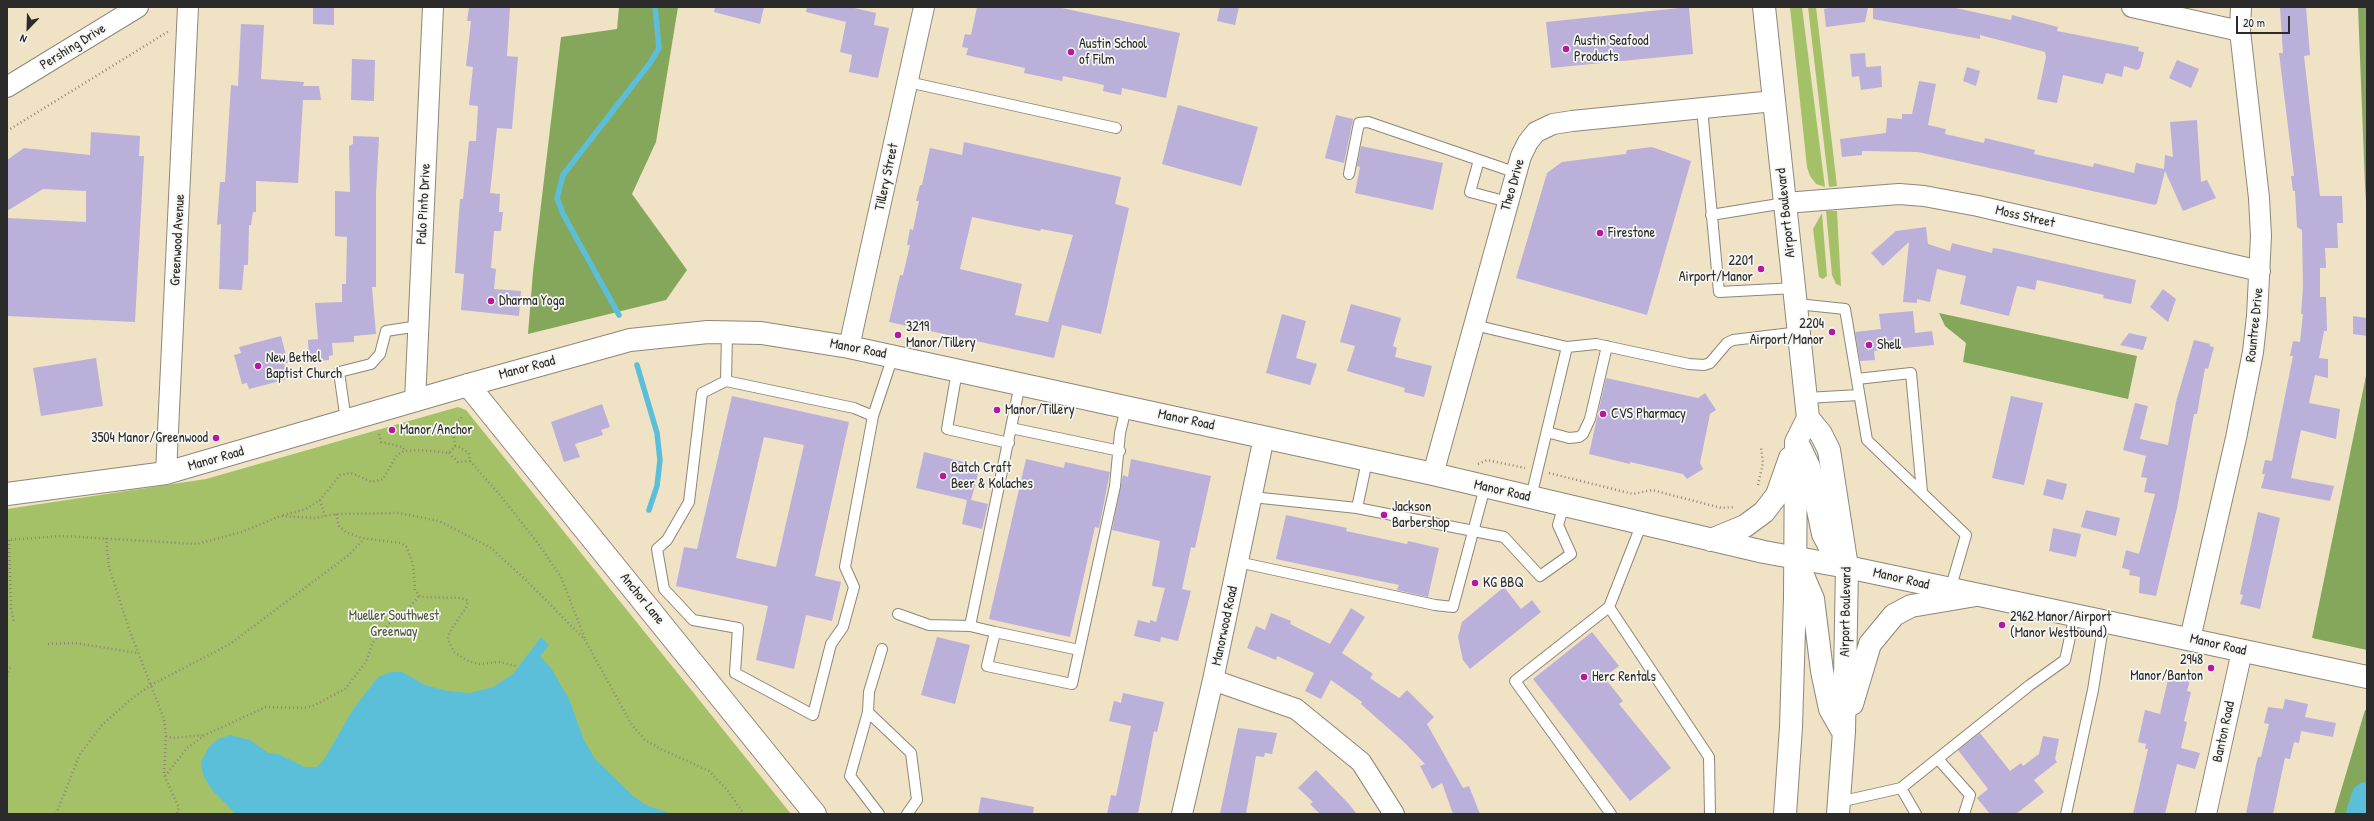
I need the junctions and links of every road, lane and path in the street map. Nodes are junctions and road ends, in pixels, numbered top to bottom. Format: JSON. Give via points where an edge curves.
{"nodes":[{"id":1,"x":138,"y":7,"type":"edge"},
{"id":2,"x":188,"y":7,"type":"edge"},
{"id":3,"x":433,"y":7,"type":"edge"},
{"id":4,"x":924,"y":7,"type":"edge"},
{"id":5,"x":1764,"y":7,"type":"edge"},
{"id":6,"x":2132,"y":7,"type":"edge"},
{"id":7,"x":2241,"y":7,"type":"edge"},
{"id":8,"x":171,"y":29,"type":"dead end"},
{"id":9,"x":2240,"y":31,"type":"junction"},
{"id":10,"x":908,"y":82,"type":"junction"},
{"id":11,"x":7,"y":87,"type":"edge"},
{"id":12,"x":1774,"y":101,"type":"junction"},
{"id":13,"x":1702,"y":108,"type":"junction"},
{"id":14,"x":1116,"y":128,"type":"dead end"},
{"id":15,"x":7,"y":131,"type":"edge"},
{"id":16,"x":1479,"y":160,"type":"junction"},
{"id":17,"x":1517,"y":173,"type":"junction"},
{"id":18,"x":1349,"y":174,"type":"dead end"},
{"id":19,"x":1508,"y":202,"type":"junction"},
{"id":20,"x":1785,"y":203,"type":"junction"},
{"id":21,"x":1711,"y":215,"type":"junction"},
{"id":22,"x":2260,"y":271,"type":"junction"},
{"id":23,"x":1796,"y":296,"type":"junction"},
{"id":24,"x":1474,"y":325,"type":"junction"},
{"id":25,"x":419,"y":326,"type":"junction"},
{"id":26,"x":1800,"y":332,"type":"junction"},
{"id":27,"x":727,"y":333,"type":"junction"},
{"id":28,"x":1607,"y":346,"type":"junction"},
{"id":29,"x":849,"y":347,"type":"junction"},
{"id":30,"x":1567,"y":347,"type":"junction"},
{"id":31,"x":893,"y":356,"type":"junction"},
{"id":32,"x":958,"y":371,"type":"junction"},
{"id":33,"x":1857,"y":379,"type":"junction"},
{"id":34,"x":726,"y":381,"type":"junction"},
{"id":35,"x":1020,"y":384,"type":"junction"},
{"id":36,"x":468,"y":385,"type":"junction"},
{"id":37,"x":1859,"y":395,"type":"junction"},
{"id":38,"x":415,"y":401,"type":"junction"},
{"id":39,"x":1126,"y":408,"type":"junction"},
{"id":40,"x":1807,"y":408,"type":"junction"},
{"id":41,"x":460,"y":415,"type":"dead end"},
{"id":42,"x":873,"y":416,"type":"junction"},
{"id":43,"x":346,"y":421,"type":"junction"},
{"id":44,"x":1011,"y":428,"type":"junction"},
{"id":45,"x":1546,"y":432,"type":"junction"},
{"id":46,"x":379,"y":434,"type":"dead end"},
{"id":47,"x":1264,"y":437,"type":"junction"},
{"id":48,"x":1796,"y":442,"type":"junction"},
{"id":49,"x":1009,"y":443,"type":"junction"},
{"id":50,"x":455,"y":446,"type":"junction"},
{"id":51,"x":1761,"y":448,"type":"dead end"},
{"id":52,"x":404,"y":451,"type":"junction"},
{"id":53,"x":1120,"y":452,"type":"junction"},
{"id":54,"x":449,"y":453,"type":"junction"},
{"id":55,"x":470,"y":461,"type":"junction"},
{"id":56,"x":1367,"y":461,"type":"junction"},
{"id":57,"x":166,"y":473,"type":"junction"},
{"id":58,"x":1433,"y":474,"type":"junction"},
{"id":59,"x":1555,"y":474,"type":"dead end"},
{"id":60,"x":1485,"y":487,"type":"junction"},
{"id":61,"x":1755,"y":491,"type":"dead end"},
{"id":62,"x":1922,"y":492,"type":"junction"},
{"id":63,"x":7,"y":494,"type":"edge"},
{"id":64,"x":1252,"y":497,"type":"junction"},
{"id":65,"x":1532,"y":497,"type":"junction"},
{"id":66,"x":320,"y":500,"type":"junction"},
{"id":67,"x":1742,"y":503,"type":"dead end"},
{"id":68,"x":1564,"y":505,"type":"junction"},
{"id":69,"x":1357,"y":508,"type":"junction"},
{"id":70,"x":336,"y":514,"type":"junction"},
{"id":71,"x":280,"y":516,"type":"junction"},
{"id":72,"x":325,"y":516,"type":"junction"},
{"id":73,"x":1642,"y":523,"type":"junction"},
{"id":74,"x":1472,"y":532,"type":"junction"},
{"id":75,"x":106,"y":538,"type":"junction"},
{"id":76,"x":364,"y":539,"type":"junction"},
{"id":77,"x":8,"y":540,"type":"edge"},
{"id":78,"x":1711,"y":540,"type":"junction"},
{"id":79,"x":1794,"y":558,"type":"junction"},
{"id":80,"x":1238,"y":562,"type":"junction"},
{"id":81,"x":1847,"y":567,"type":"junction"},
{"id":82,"x":1950,"y":590,"type":"junction"},
{"id":83,"x":419,"y":596,"type":"junction"},
{"id":84,"x":1976,"y":596,"type":"junction"},
{"id":85,"x":1609,"y":607,"type":"junction"},
{"id":86,"x":898,"y":614,"type":"dead end"},
{"id":87,"x":2075,"y":614,"type":"junction"},
{"id":88,"x":2104,"y":621,"type":"junction"},
{"id":89,"x":14,"y":622,"type":"dead end"},
{"id":90,"x":970,"y":626,"type":"junction"},
{"id":91,"x":995,"y":632,"type":"junction"},
{"id":92,"x":2190,"y":639,"type":"junction"},
{"id":93,"x":585,"y":640,"type":"junction"},
{"id":94,"x":48,"y":644,"type":"dead end"},
{"id":95,"x":882,"y":649,"type":"dead end"},
{"id":96,"x":1079,"y":650,"type":"junction"},
{"id":97,"x":2242,"y":651,"type":"junction"},
{"id":98,"x":138,"y":653,"type":"junction"},
{"id":99,"x":11,"y":666,"type":"dead end"},
{"id":100,"x":516,"y":666,"type":"dead end"},
{"id":101,"x":2359,"y":675,"type":"edge"},
{"id":102,"x":7,"y":676,"type":"edge"},
{"id":103,"x":1213,"y":680,"type":"junction"},
{"id":104,"x":151,"y":685,"type":"junction"},
{"id":105,"x":868,"y":712,"type":"junction"},
{"id":106,"x":1844,"y":732,"type":"junction"},
{"id":107,"x":205,"y":735,"type":"junction"},
{"id":108,"x":166,"y":736,"type":"junction"},
{"id":109,"x":1938,"y":759,"type":"junction"},
{"id":110,"x":165,"y":776,"type":"junction"},
{"id":111,"x":1901,"y":788,"type":"junction"},
{"id":112,"x":1838,"y":808,"type":"edge"},
{"id":113,"x":56,"y":814,"type":"edge"},
{"id":114,"x":177,"y":814,"type":"edge"},
{"id":115,"x":744,"y":814,"type":"edge"},
{"id":116,"x":815,"y":814,"type":"edge"},
{"id":117,"x":879,"y":814,"type":"edge"},
{"id":118,"x":907,"y":814,"type":"edge"},
{"id":119,"x":1182,"y":814,"type":"edge"},
{"id":120,"x":1394,"y":814,"type":"edge"},
{"id":121,"x":1611,"y":814,"type":"edge"},
{"id":122,"x":1710,"y":814,"type":"edge"},
{"id":123,"x":1785,"y":814,"type":"edge"},
{"id":124,"x":1916,"y":814,"type":"edge"},
{"id":125,"x":1964,"y":814,"type":"edge"},
{"id":126,"x":2066,"y":814,"type":"edge"},
{"id":127,"x":2206,"y":814,"type":"edge"}],
"edges":[{"from":1,"to":11,"type":"street","name":"Pershing Drive"},
{"from":2,"to":57,"type":"street","name":"Greenwood Avenue"},
{"from":3,"to":25,"type":"street","name":"Palo Pinto Drive"},
{"from":4,"to":10,"type":"street","name":"Tillery Street"},
{"from":5,"to":12,"type":"main road","name":"Airport Boulevard"},
{"from":6,"to":9,"type":"street"},
{"from":7,"to":9,"type":"street","name":"Rountree Drive"},
{"from":8,"to":15,"type":"path"},
{"from":9,"to":22,"type":"street","name":"Rountree Drive","via":[[2259,198]]},
{"from":10,"to":14,"type":"lane"},
{"from":10,"to":29,"type":"street","name":"Tillery Street"},
{"from":12,"to":13,"type":"street","name":"Theo Drive"},
{"from":12,"to":20,"type":"main road","name":"Airport Boulevard"},
{"from":13,"to":17,"type":"street","name":"Theo Drive","via":[[1553,124],[1536,132],[1528,142]]},
{"from":13,"to":21,"type":"lane"},
{"from":16,"to":17,"type":"lane"},
{"from":16,"to":18,"type":"lane","via":[[1368,122],[1359,123]]},
{"from":16,"to":19,"type":"lane","via":[[1470,192]]},
{"from":17,"to":19,"type":"street","name":"Theo Drive"},
{"from":19,"to":24,"type":"street","name":"Theo Drive"},
{"from":20,"to":21,"type":"lane"},
{"from":20,"to":22,"type":"street","name":"Moss Street","via":[[1899,194],[1924,196],[1978,206]]},
{"from":20,"to":23,"type":"main road","name":"Airport Boulevard"},
{"from":21,"to":23,"type":"lane","via":[[1719,292]]},
{"from":22,"to":92,"type":"street","name":"Rountree Drive","via":[[2247,388]]},
{"from":23,"to":26,"type":"main road","name":"Airport Boulevard"},
{"from":23,"to":33,"type":"lane","via":[[1845,309]]},
{"from":24,"to":30,"type":"lane"},
{"from":24,"to":58,"type":"street","name":"Theo Drive"},
{"from":25,"to":38,"type":"street","name":"Palo Pinto Drive"},
{"from":25,"to":43,"type":"lane","via":[[386,331],[380,354],[371,364],[339,372]]},
{"from":26,"to":28,"type":"lane","via":[[1733,340],[1727,343],[1710,364],[1704,365]]},
{"from":26,"to":40,"type":"main road","name":"Airport Boulevard"},
{"from":27,"to":29,"type":"main road","name":"Manor Road","via":[[761,333]]},
{"from":27,"to":34,"type":"lane"},
{"from":27,"to":36,"type":"main road","name":"Manor Road","via":[[678,334],[630,340]]},
{"from":28,"to":30,"type":"lane","via":[[1596,344]]},
{"from":28,"to":45,"type":"lane","via":[[1590,419],[1583,434],[1569,438]]},
{"from":29,"to":31,"type":"main road","name":"Manor Road"},
{"from":30,"to":45,"type":"lane"},
{"from":31,"to":32,"type":"main road","name":"Manor Road"},
{"from":31,"to":42,"type":"lane"},
{"from":32,"to":35,"type":"main road","name":"Manor Road"},
{"from":32,"to":49,"type":"lane","via":[[947,429]]},
{"from":33,"to":37,"type":"lane"},
{"from":33,"to":62,"type":"lane","via":[[1911,373]]},
{"from":34,"to":42,"type":"lane","via":[[854,408]]},
{"from":34,"to":42,"type":"lane","via":[[702,393],[689,502],[667,540],[656,549],[664,589],[693,620],[738,628],[735,673],[813,715],[831,644],[843,627],[854,587],[844,567]]},
{"from":35,"to":39,"type":"main road","name":"Manor Road"},
{"from":35,"to":44,"type":"lane"},
{"from":36,"to":38,"type":"main road","name":"Manor Road"},
{"from":36,"to":116,"type":"main road","name":"Anchor Lane"},
{"from":37,"to":40,"type":"lane"},
{"from":37,"to":62,"type":"lane","via":[[1867,440]]},
{"from":38,"to":43,"type":"main road","name":"Manor Road"},
{"from":39,"to":47,"type":"main road","name":"Manor Road"},
{"from":39,"to":53,"type":"lane","via":[[1120,433]]},
{"from":40,"to":48,"type":"main road"},
{"from":40,"to":81,"type":"main road","name":"Airport Boulevard","via":[[1829,450]]},
{"from":41,"to":50,"type":"path","via":[[460,419],[452,428]]},
{"from":43,"to":57,"type":"main road","name":"Manor Road"},
{"from":44,"to":49,"type":"lane"},
{"from":44,"to":53,"type":"lane"},
{"from":45,"to":65,"type":"lane"},
{"from":46,"to":52,"type":"path","via":[[381,442],[403,447]]},
{"from":47,"to":56,"type":"main road","name":"Manor Road"},
{"from":47,"to":64,"type":"street","name":"Manorwood Road"},
{"from":48,"to":78,"type":"main road","via":[[1776,495],[1764,512],[1745,526]]},
{"from":48,"to":79,"type":"main road"},
{"from":48,"to":81,"type":"main road","via":[[1809,467],[1823,534],[1831,549]]},
{"from":49,"to":90,"type":"lane"},
{"from":50,"to":54,"type":"path"},
{"from":50,"to":55,"type":"path","via":[[469,453]]},
{"from":51,"to":61,"type":"path","via":[[1763,463]]},
{"from":52,"to":54,"type":"path"},
{"from":52,"to":66,"type":"path","via":[[397,455],[383,479],[372,482],[351,473],[340,475]]},
{"from":53,"to":96,"type":"lane"},
{"from":54,"to":55,"type":"path","via":[[458,462]]},
{"from":55,"to":93,"type":"path","via":[[537,542],[561,577]]},
{"from":56,"to":58,"type":"main road","name":"Manor Road"},
{"from":56,"to":69,"type":"lane"},
{"from":57,"to":63,"type":"main road","name":"Manor Road"},
{"from":58,"to":60,"type":"main road","name":"Manor Road"},
{"from":59,"to":67,"type":"path","via":[[1633,494],[1652,490],[1722,508],[1729,509]]},
{"from":60,"to":65,"type":"main road","name":"Manor Road"},
{"from":60,"to":74,"type":"lane"},
{"from":62,"to":82,"type":"lane","via":[[1966,535]]},
{"from":64,"to":69,"type":"lane"},
{"from":64,"to":80,"type":"street","name":"Manorwood Road"},
{"from":65,"to":68,"type":"main road","name":"Manor Road"},
{"from":66,"to":71,"type":"path","via":[[306,509]]},
{"from":66,"to":72,"type":"path"},
{"from":68,"to":73,"type":"main road","name":"Manor Road"},
{"from":68,"to":74,"type":"lane","via":[[1558,525],[1571,554],[1540,576],[1504,537]]},
{"from":69,"to":74,"type":"lane"},
{"from":70,"to":72,"type":"path"},
{"from":70,"to":76,"type":"path","via":[[339,526],[346,532]]},
{"from":70,"to":93,"type":"path","via":[[399,513],[439,521],[457,528],[491,548]]},
{"from":71,"to":72,"type":"path"},
{"from":71,"to":75,"type":"path","via":[[242,532],[197,544]]},
{"from":73,"to":78,"type":"main road","name":"Manor Road"},
{"from":73,"to":85,"type":"lane"},
{"from":74,"to":80,"type":"lane","via":[[1452,608]]},
{"from":75,"to":77,"type":"path","via":[[60,536]]},
{"from":75,"to":98,"type":"path","via":[[109,567]]},
{"from":76,"to":83,"type":"path","via":[[406,546],[413,564],[415,590]]},
{"from":76,"to":104,"type":"path","via":[[349,555],[230,644]]},
{"from":77,"to":89,"type":"path"},
{"from":78,"to":79,"type":"main road","name":"Manor Road"},
{"from":79,"to":81,"type":"main road","name":"Manor Road"},
{"from":79,"to":106,"type":"main road","via":[[1813,599],[1822,671],[1830,709]]},
{"from":79,"to":123,"type":"main road","via":[[1791,720]]},
{"from":80,"to":103,"type":"street","name":"Manorwood Road"},
{"from":81,"to":82,"type":"main road","name":"Manor Road"},
{"from":81,"to":106,"type":"main road","name":"Airport Boulevard"},
{"from":82,"to":84,"type":"main road","name":"Manor Road"},
{"from":83,"to":100,"type":"path","via":[[468,600],[467,606],[449,633],[448,640],[454,652],[466,660],[479,664],[499,662]]},
{"from":83,"to":107,"type":"path","via":[[407,610],[398,614],[373,642],[366,662],[345,689],[304,708],[266,707]]},
{"from":84,"to":87,"type":"main road","name":"Manor Road"},
{"from":84,"to":106,"type":"main road","via":[[1911,606],[1894,615],[1870,644]]},
{"from":85,"to":121,"type":"lane","via":[[1515,681]]},
{"from":85,"to":122,"type":"lane","via":[[1709,757]]},
{"from":86,"to":90,"type":"lane","via":[[929,625]]},
{"from":87,"to":88,"type":"main road","name":"Manor Road"},
{"from":87,"to":109,"type":"lane","via":[[2065,660],[2030,684]]},
{"from":88,"to":92,"type":"main road","name":"Manor Road"},
{"from":88,"to":126,"type":"lane","via":[[2093,690]]},
{"from":90,"to":91,"type":"lane"},
{"from":91,"to":96,"type":"lane"},
{"from":91,"to":96,"type":"lane","via":[[987,666],[1072,684]]},
{"from":92,"to":97,"type":"main road","name":"Manor Road"},
{"from":93,"to":115,"type":"path","via":[[632,725],[645,740],[661,750],[709,771],[728,791]]},
{"from":94,"to":98,"type":"path","via":[[75,643]]},
{"from":95,"to":105,"type":"lane","via":[[869,692]]},
{"from":97,"to":101,"type":"main road","name":"Manor Road"},
{"from":97,"to":127,"type":"street","name":"Banton Road"},
{"from":98,"to":104,"type":"path"},
{"from":99,"to":102,"type":"path"},
{"from":103,"to":119,"type":"street","name":"Manorwood Road"},
{"from":103,"to":120,"type":"street","via":[[1296,709],[1361,762]]},
{"from":104,"to":108,"type":"path","via":[[164,719]]},
{"from":104,"to":113,"type":"path","via":[[102,726],[80,754]]},
{"from":105,"to":117,"type":"lane","via":[[850,776]]},
{"from":105,"to":118,"type":"lane","via":[[911,753],[917,800]]},
{"from":106,"to":112,"type":"main road","name":"Airport Boulevard"},
{"from":107,"to":108,"type":"path","via":[[172,738]]},
{"from":107,"to":110,"type":"path","via":[[187,748]]},
{"from":108,"to":110,"type":"path"},
{"from":109,"to":111,"type":"lane"},
{"from":109,"to":125,"type":"lane","via":[[1970,795]]},
{"from":110,"to":114,"type":"path","via":[[180,808]]},
{"from":111,"to":112,"type":"lane"},
{"from":111,"to":124,"type":"lane"}]}
